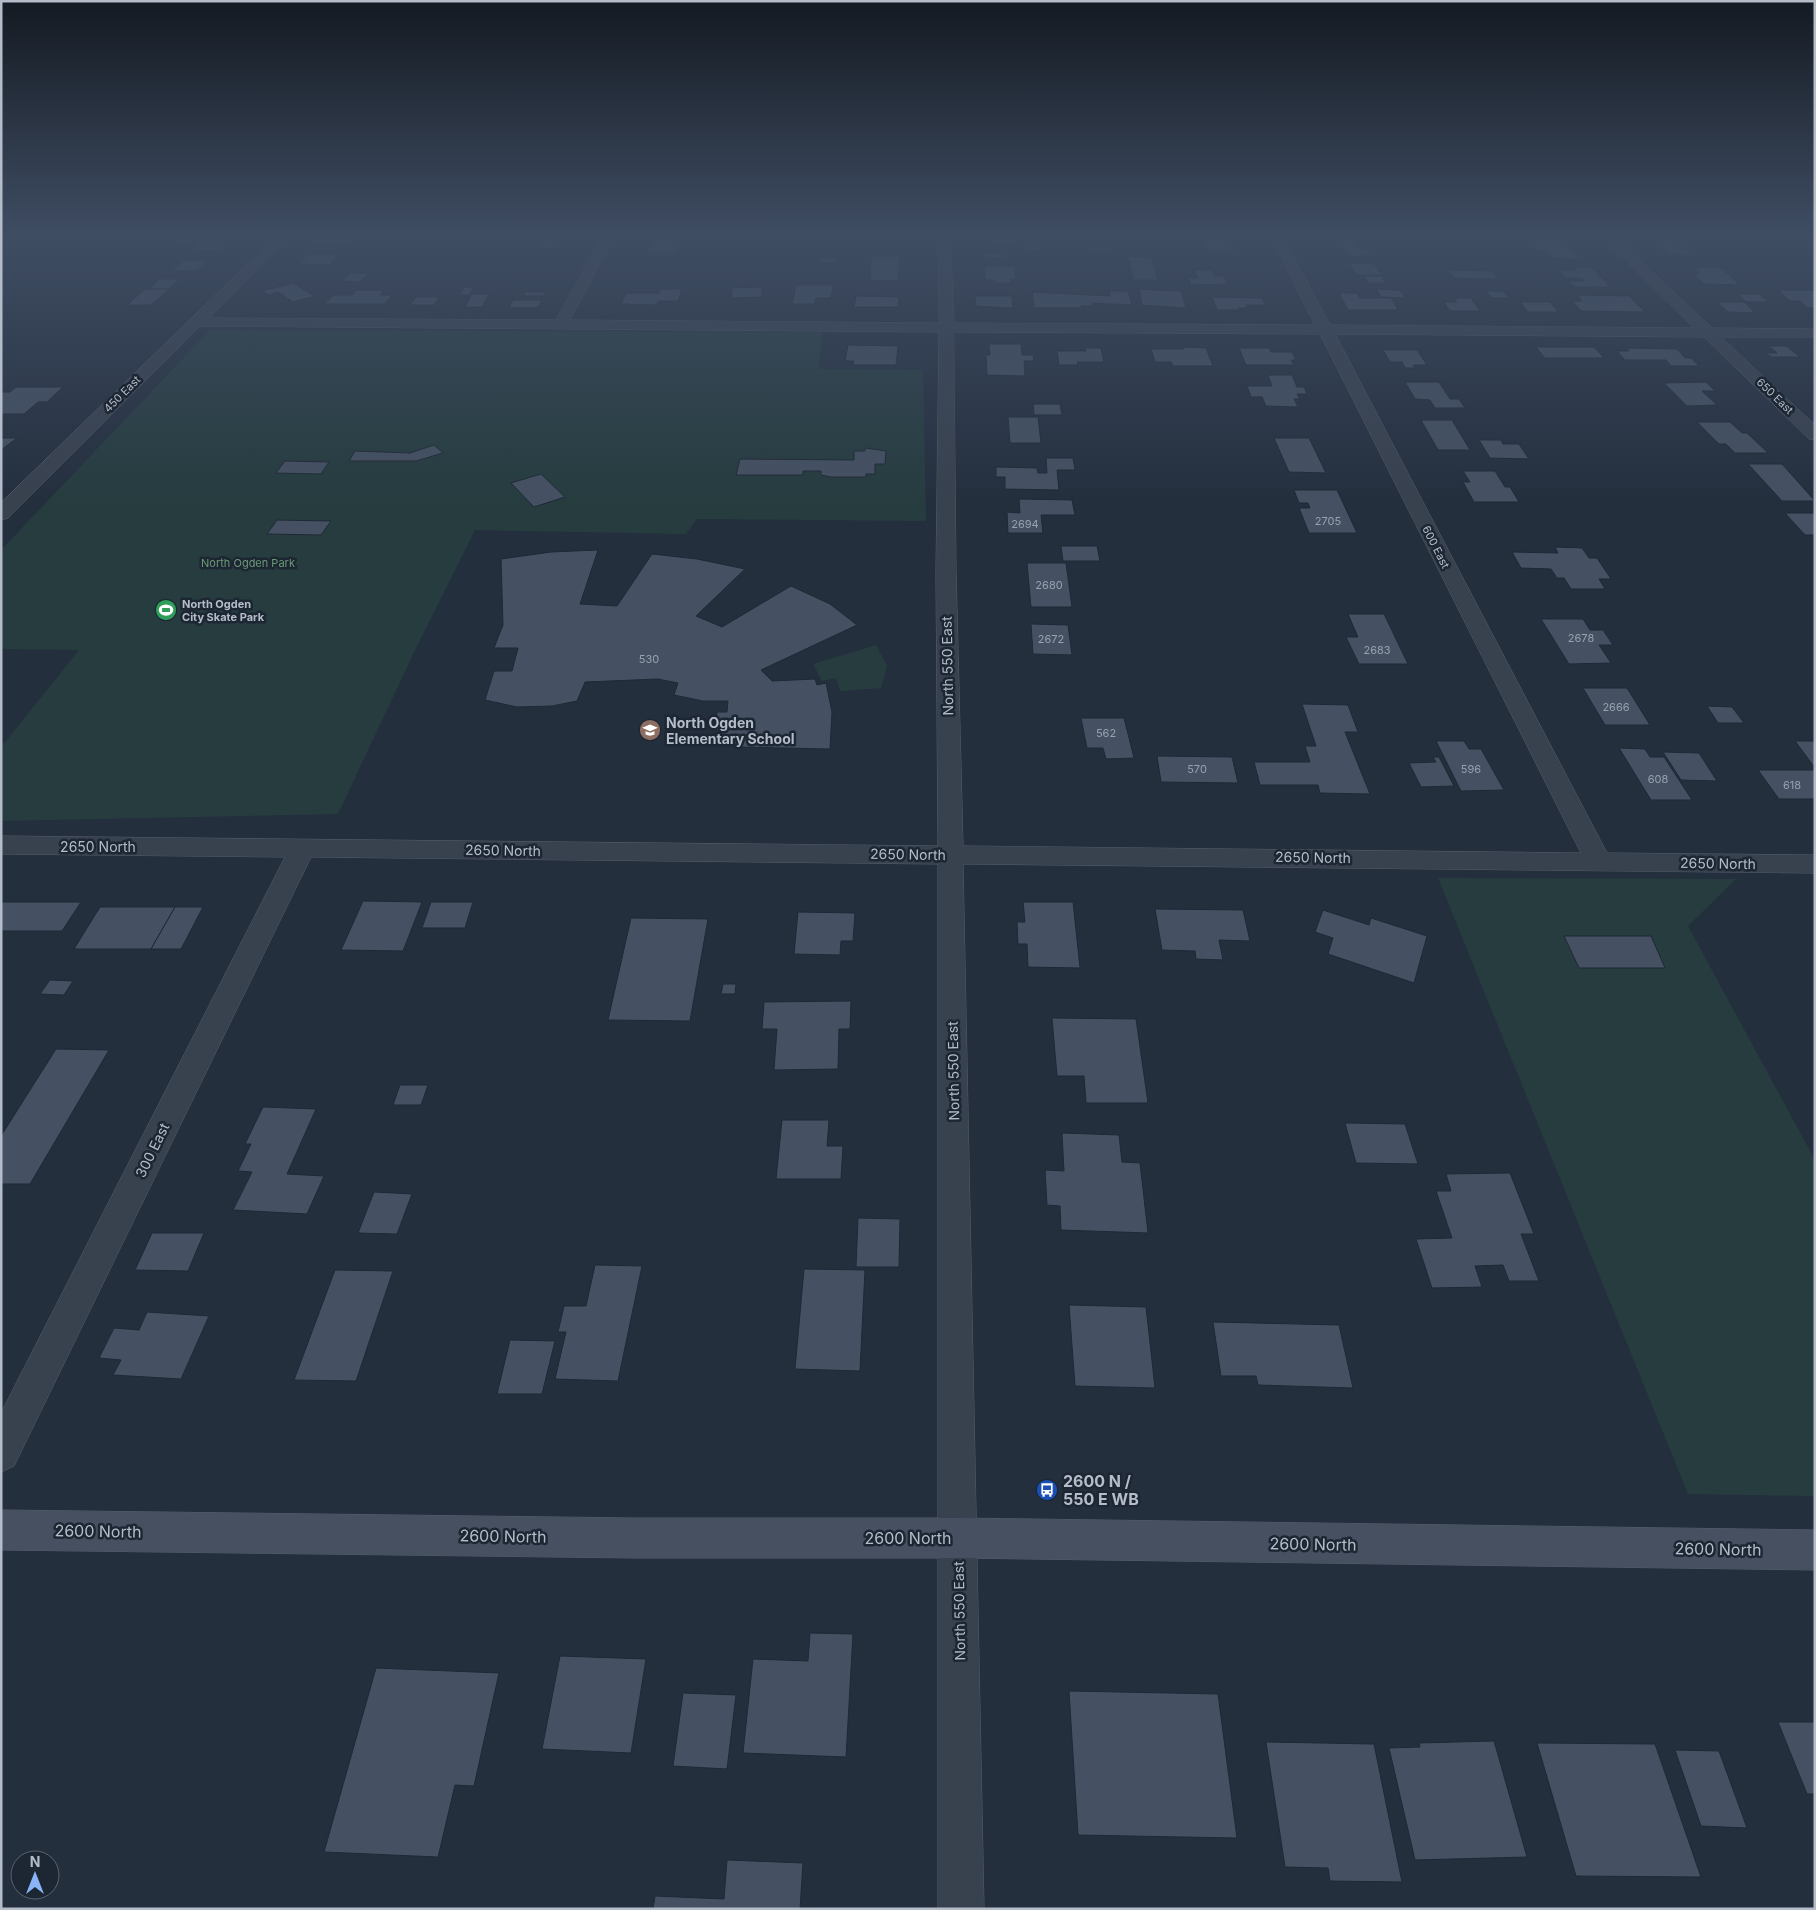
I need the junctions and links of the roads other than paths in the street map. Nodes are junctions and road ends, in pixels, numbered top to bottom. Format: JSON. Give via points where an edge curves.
{"nodes":[{"id":1,"x":196,"y":322,"type":"edge"},
{"id":2,"x":220,"y":322,"type":"edge"},
{"id":3,"x":948,"y":322,"type":"edge"},
{"id":4,"x":1322,"y":322,"type":"edge"},
{"id":5,"x":1698,"y":322,"type":"edge"},
{"id":6,"x":561,"y":324,"type":"joint"},
{"id":7,"x":948,"y":327,"type":"junction"},
{"id":8,"x":1326,"y":329,"type":"junction"},
{"id":9,"x":1708,"y":332,"type":"junction"},
{"id":10,"x":1815,"y":333,"type":"edge"},
{"id":11,"x":1815,"y":435,"type":"edge"},
{"id":12,"x":1,"y":514,"type":"edge"},
{"id":13,"x":1,"y":845,"type":"edge"},
{"id":14,"x":303,"y":847,"type":"junction"},
{"id":15,"x":951,"y":854,"type":"junction"},
{"id":16,"x":1598,"y":860,"type":"junction"},
{"id":17,"x":1815,"y":864,"type":"edge"},
{"id":18,"x":1,"y":1453,"type":"edge"},
{"id":19,"x":1,"y":1530,"type":"edge"},
{"id":20,"x":958,"y":1538,"type":"junction"},
{"id":21,"x":1815,"y":1550,"type":"edge"},
{"id":22,"x":962,"y":1909,"type":"edge"}],
"edges":[{"from":1,"to":12,"type":"street","name":"450 East"},
{"from":2,"to":6,"type":"street"},
{"from":3,"to":7,"type":"street","name":"North 550 East"},
{"from":4,"to":8,"type":"street","name":"600 East"},
{"from":5,"to":9,"type":"street","name":"650 East"},
{"from":6,"to":7,"type":"street"},
{"from":7,"to":8,"type":"street"},
{"from":7,"to":15,"type":"street","name":"North 550 East","via":[[944,500]]},
{"from":8,"to":9,"type":"street"},
{"from":8,"to":16,"type":"street","name":"600 East"},
{"from":9,"to":10,"type":"street"},
{"from":9,"to":11,"type":"street","name":"650 East"},
{"from":13,"to":14,"type":"street","name":"2650 North"},
{"from":14,"to":15,"type":"street","name":"2650 North"},
{"from":14,"to":18,"type":"street","name":"300 East"},
{"from":15,"to":16,"type":"street","name":"2650 North"},
{"from":15,"to":20,"type":"street","name":"North 550 East"},
{"from":16,"to":17,"type":"street","name":"2650 North"},
{"from":19,"to":20,"type":"main road","name":"2600 North","via":[[634,1538]]},
{"from":20,"to":21,"type":"main road","name":"2600 North"},
{"from":20,"to":22,"type":"street","name":"North 550 East"}]}
